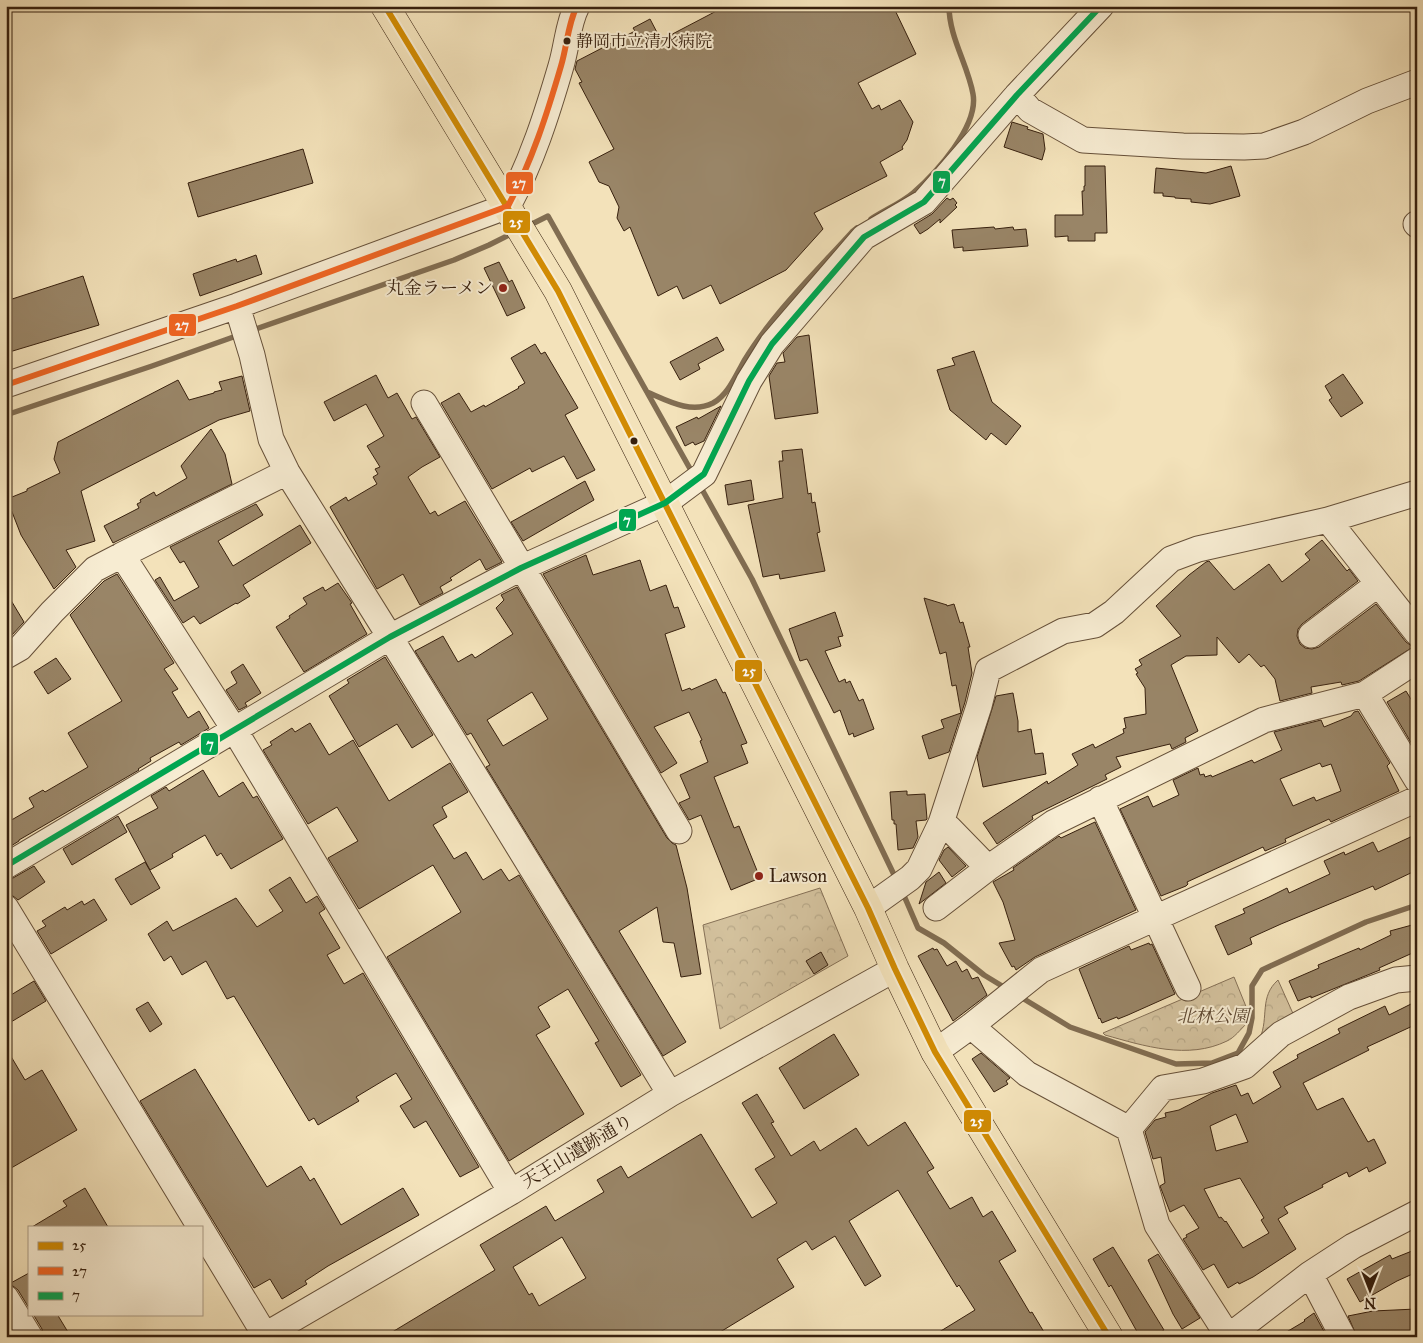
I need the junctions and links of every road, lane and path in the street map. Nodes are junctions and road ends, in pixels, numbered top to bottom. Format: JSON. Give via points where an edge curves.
{"nodes":[{"id":1,"x":386,"y":6,"type":"edge"},
{"id":2,"x":1101,"y":6,"type":"edge"},
{"id":3,"x":573,"y":9,"type":"edge"},
{"id":4,"x":1417,"y":82,"type":"edge"},
{"id":5,"x":1017,"y":95,"type":"junction"},
{"id":6,"x":508,"y":206,"type":"junction"},
{"id":7,"x":237,"y":306,"type":"junction"},
{"id":8,"x":6,"y":385,"type":"edge"},
{"id":9,"x":424,"y":403,"type":"dead end"},
{"id":10,"x":287,"y":472,"type":"junction"},
{"id":11,"x":1417,"y":493,"type":"edge"},
{"id":12,"x":665,"y":503,"type":"junction"},
{"id":13,"x":1328,"y":520,"type":"junction"},
{"id":14,"x":122,"y":555,"type":"junction"},
{"id":15,"x":521,"y":568,"type":"junction"},
{"id":16,"x":1378,"y":584,"type":"junction"},
{"id":17,"x":1417,"y":634,"type":"edge"},
{"id":18,"x":1311,"y":635,"type":"dead end"},
{"id":19,"x":390,"y":637,"type":"junction"},
{"id":20,"x":6,"y":656,"type":"edge"},
{"id":21,"x":1417,"y":660,"type":"edge"},
{"id":22,"x":1366,"y":694,"type":"junction"},
{"id":23,"x":234,"y":729,"type":"junction"},
{"id":24,"x":1417,"y":780,"type":"edge"},
{"id":25,"x":1100,"y":799,"type":"junction"},
{"id":26,"x":1417,"y":799,"type":"edge"},
{"id":27,"x":941,"y":823,"type":"junction"},
{"id":28,"x":679,"y":830,"type":"dead end"},
{"id":29,"x":6,"y":866,"type":"edge"},
{"id":30,"x":988,"y":868,"type":"junction"},
{"id":31,"x":6,"y":908,"type":"edge"},
{"id":32,"x":868,"y":908,"type":"junction"},
{"id":33,"x":936,"y":908,"type":"dead end"},
{"id":34,"x":1155,"y":918,"type":"junction"},
{"id":35,"x":895,"y":969,"type":"junction"},
{"id":36,"x":1417,"y":978,"type":"edge"},
{"id":37,"x":1188,"y":988,"type":"dead end"},
{"id":38,"x":970,"y":1026,"type":"junction"},
{"id":39,"x":935,"y":1052,"type":"junction"},
{"id":40,"x":670,"y":1094,"type":"junction"},
{"id":41,"x":1129,"y":1129,"type":"junction"},
{"id":42,"x":511,"y":1192,"type":"junction"},
{"id":43,"x":1417,"y":1213,"type":"edge"},
{"id":44,"x":199,"y":1226,"type":"edge"},
{"id":45,"x":202,"y":1231,"type":"edge"},
{"id":46,"x":1310,"y":1274,"type":"junction"},
{"id":47,"x":6,"y":1298,"type":"edge"},
{"id":48,"x":263,"y":1336,"type":"edge"},
{"id":49,"x":30,"y":1337,"type":"edge"},
{"id":50,"x":1108,"y":1337,"type":"edge"},
{"id":51,"x":1228,"y":1337,"type":"edge"},
{"id":52,"x":1343,"y":1337,"type":"edge"}],
"edges":[{"from":1,"to":6,"type":"main road"},
{"from":2,"to":5,"type":"street"},
{"from":3,"to":6,"type":"street","via":[[566,48],[545,121],[523,178]]},
{"from":4,"to":5,"type":"street","via":[[1304,132],[1264,146],[1244,147],[1083,140],[1030,110]]},
{"from":5,"to":12,"type":"street","via":[[924,202],[864,237],[772,344],[749,381],[704,474]]},
{"from":6,"to":7,"type":"street"},
{"from":6,"to":12,"type":"main road","via":[[558,291]]},
{"from":7,"to":8,"type":"street"},
{"from":7,"to":10,"type":"street","via":[[271,439]]},
{"from":9,"to":15,"type":"street"},
{"from":10,"to":14,"type":"street"},
{"from":10,"to":19,"type":"street"},
{"from":11,"to":13,"type":"street"},
{"from":12,"to":15,"type":"street"},
{"from":12,"to":32,"type":"main road"},
{"from":13,"to":16,"type":"street"},
{"from":13,"to":27,"type":"street","via":[[1198,549],[1171,559],[1114,612],[1095,625],[1063,631],[988,670]]},
{"from":14,"to":20,"type":"street","via":[[95,569],[20,648]]},
{"from":14,"to":23,"type":"street"},
{"from":15,"to":19,"type":"street"},
{"from":15,"to":28,"type":"street"},
{"from":16,"to":17,"type":"street"},
{"from":16,"to":18,"type":"street"},
{"from":19,"to":23,"type":"street"},
{"from":19,"to":40,"type":"street"},
{"from":21,"to":22,"type":"street"},
{"from":22,"to":24,"type":"street"},
{"from":22,"to":25,"type":"street","via":[[1264,720]]},
{"from":23,"to":29,"type":"street"},
{"from":23,"to":42,"type":"street"},
{"from":25,"to":30,"type":"street","via":[[1053,823]]},
{"from":25,"to":34,"type":"street"},
{"from":26,"to":34,"type":"street"},
{"from":27,"to":30,"type":"street"},
{"from":27,"to":32,"type":"street","via":[[918,869]]},
{"from":30,"to":33,"type":"street"},
{"from":31,"to":44,"type":"street"},
{"from":32,"to":35,"type":"main road"},
{"from":34,"to":37,"type":"street"},
{"from":34,"to":38,"type":"street","via":[[1041,970]]},
{"from":35,"to":39,"type":"main road"},
{"from":35,"to":40,"type":"street","name":"天王山遺跡通り"},
{"from":36,"to":41,"type":"street","via":[[1396,980],[1349,997],[1281,1034],[1245,1066],[1203,1081],[1163,1088]]},
{"from":38,"to":39,"type":"street"},
{"from":38,"to":41,"type":"street","via":[[1027,1074]]},
{"from":39,"to":50,"type":"main road"},
{"from":40,"to":42,"type":"street","name":"天王山遺跡通り"},
{"from":41,"to":51,"type":"street","via":[[1157,1225]]},
{"from":42,"to":48,"type":"street","name":"天王山遺跡通り"},
{"from":43,"to":46,"type":"street","via":[[1354,1246]]},
{"from":45,"to":48,"type":"street"},
{"from":46,"to":51,"type":"street"},
{"from":46,"to":52,"type":"street"},
{"from":47,"to":49,"type":"street"}]}
